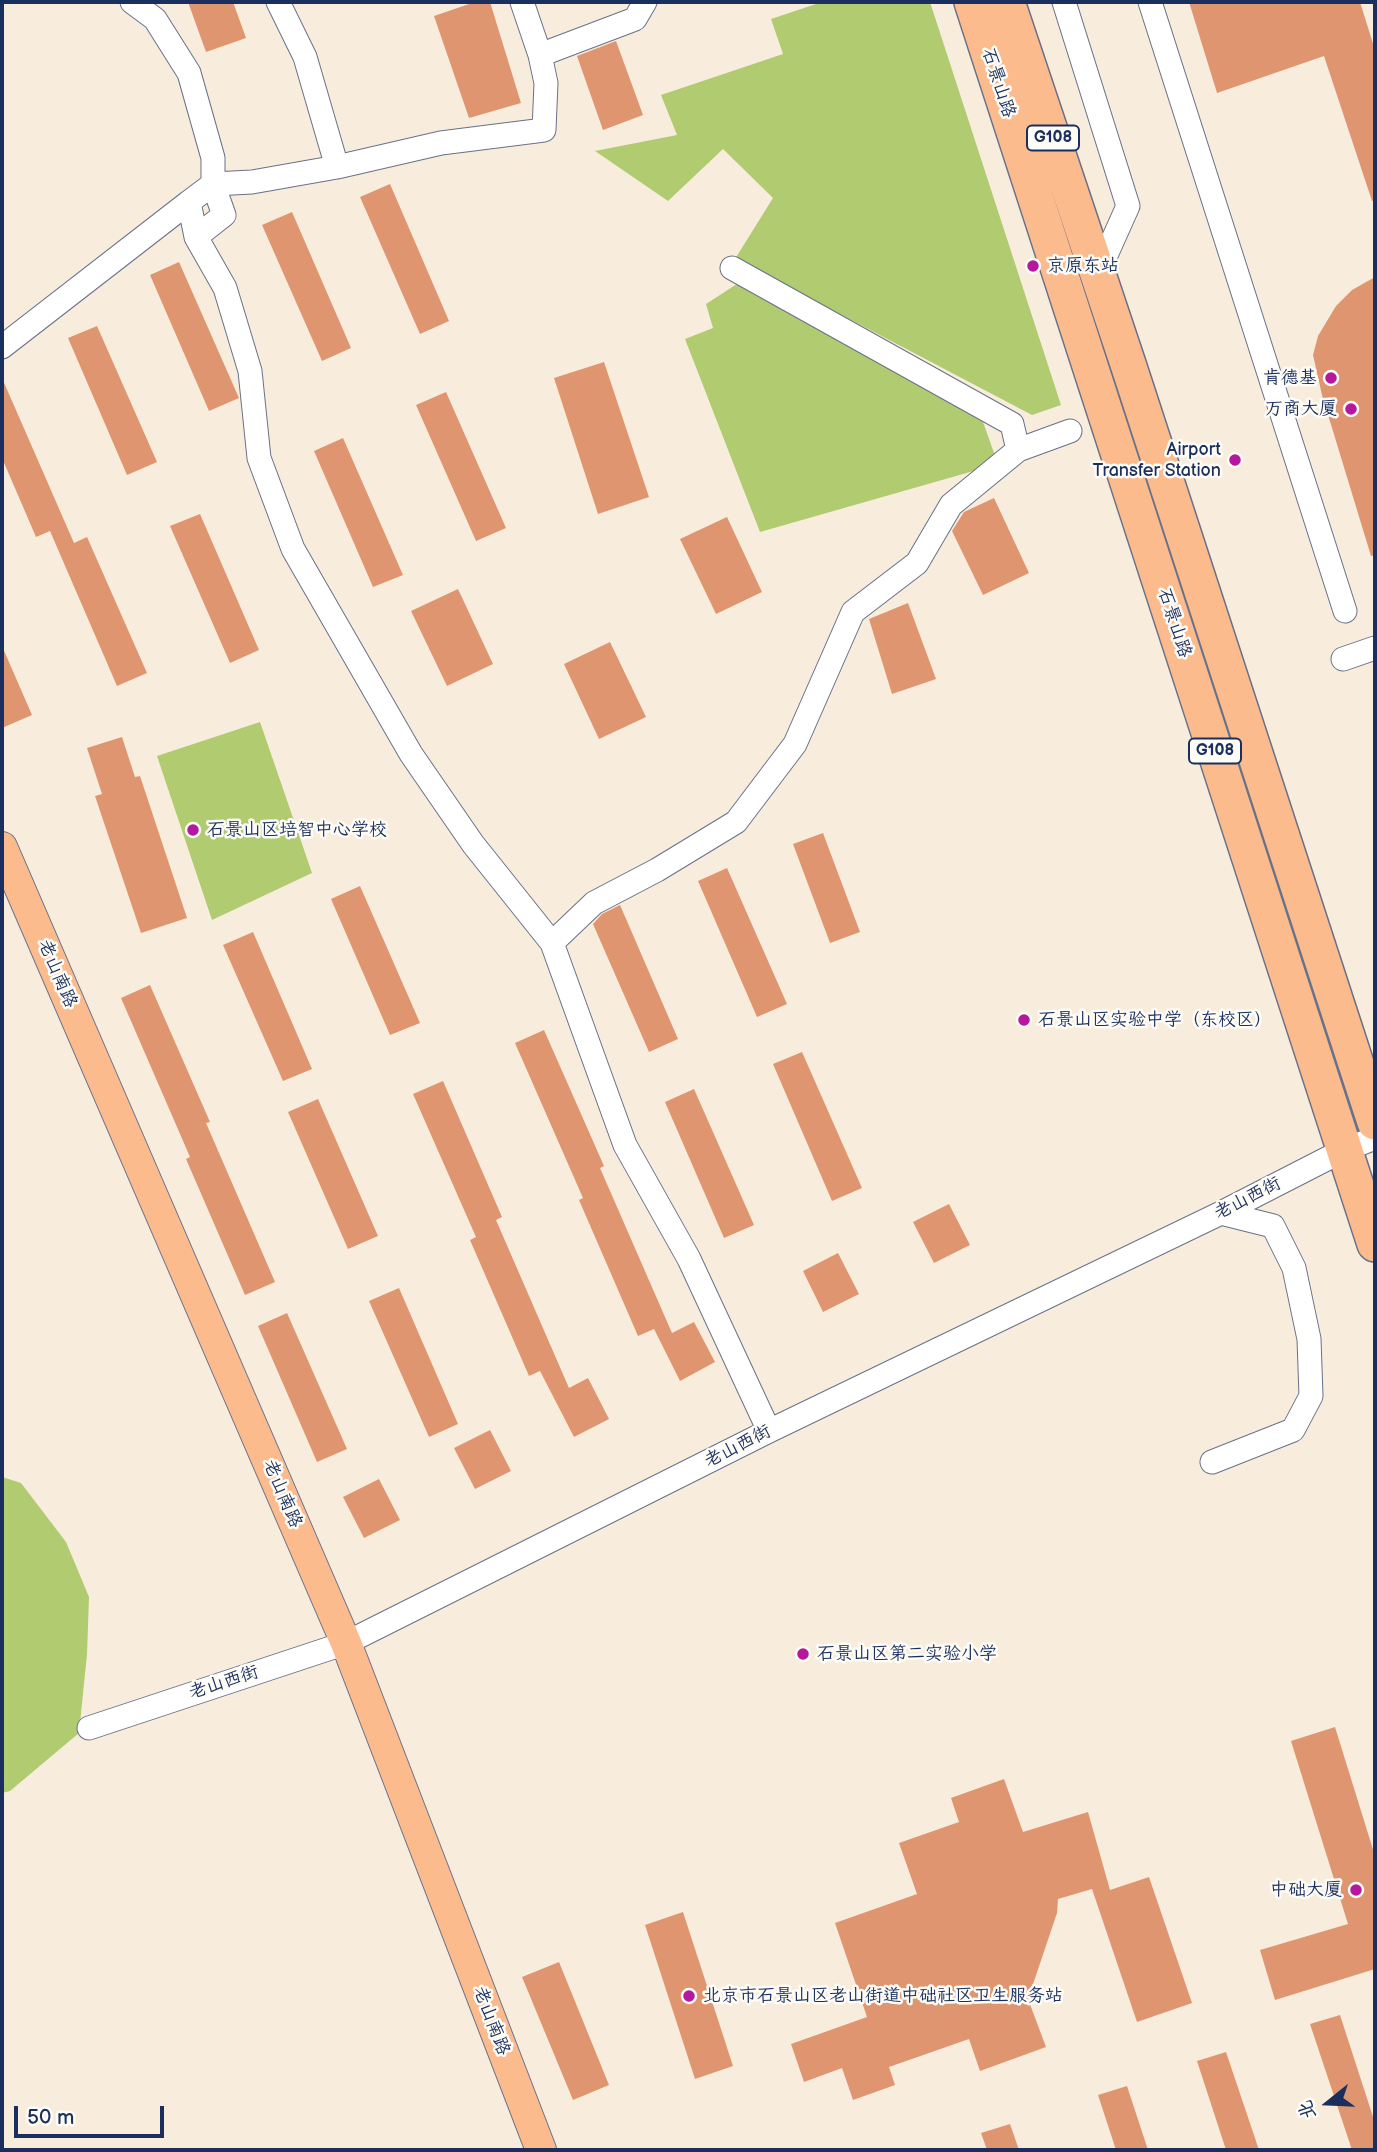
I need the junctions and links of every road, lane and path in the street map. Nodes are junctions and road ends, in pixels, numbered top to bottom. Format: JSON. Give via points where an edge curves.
{"nodes":[{"id":1,"x":132,"y":2,"type":"edge"},
{"id":2,"x":278,"y":2,"type":"edge"},
{"id":3,"x":522,"y":2,"type":"edge"},
{"id":4,"x":645,"y":2,"type":"edge"},
{"id":5,"x":972,"y":2,"type":"edge"},
{"id":6,"x":1007,"y":2,"type":"edge"},
{"id":7,"x":1064,"y":2,"type":"edge"},
{"id":8,"x":1150,"y":2,"type":"edge"},
{"id":9,"x":540,"y":55,"type":"junction"},
{"id":10,"x":337,"y":167,"type":"junction"},
{"id":11,"x":214,"y":184,"type":"junction"},
{"id":12,"x":189,"y":202,"type":"junction"},
{"id":13,"x":196,"y":237,"type":"junction"},
{"id":14,"x":732,"y":268,"type":"dead end"},
{"id":15,"x":1098,"y":274,"type":"junction"},
{"id":16,"x":2,"y":347,"type":"edge"},
{"id":17,"x":1070,"y":431,"type":"dead end"},
{"id":18,"x":1018,"y":450,"type":"junction"},
{"id":19,"x":1345,"y":611,"type":"dead end"},
{"id":20,"x":1375,"y":648,"type":"edge"},
{"id":21,"x":1343,"y":659,"type":"dead end"},
{"id":22,"x":2,"y":847,"type":"edge"},
{"id":23,"x":552,"y":943,"type":"junction"},
{"id":24,"x":1375,"y":1122,"type":"edge"},
{"id":25,"x":1360,"y":1144,"type":"edge"},
{"id":26,"x":1221,"y":1213,"type":"junction"},
{"id":27,"x":1375,"y":1244,"type":"edge"},
{"id":28,"x":769,"y":1431,"type":"junction"},
{"id":29,"x":1212,"y":1462,"type":"dead end"},
{"id":30,"x":346,"y":1643,"type":"junction"},
{"id":31,"x":89,"y":1728,"type":"dead end"},
{"id":32,"x":541,"y":2150,"type":"edge"}],
"edges":[{"from":1,"to":11,"type":"street","via":[[155,19],[188,72],[213,158]]},
{"from":2,"to":10,"type":"street","via":[[305,57]]},
{"from":3,"to":9,"type":"street"},
{"from":4,"to":9,"type":"street","via":[[635,19]]},
{"from":5,"to":25,"type":"highway","name":"石景山路","number":"G108"},
{"from":6,"to":15,"type":"highway","name":"石景山路","number":"G108"},
{"from":7,"to":15,"type":"street","via":[[1128,206]]},
{"from":8,"to":19,"type":"street"},
{"from":9,"to":10,"type":"street","via":[[546,83],[544,130],[441,143]]},
{"from":10,"to":11,"type":"street"},
{"from":11,"to":12,"type":"street"},
{"from":11,"to":13,"type":"street","via":[[224,215]]},
{"from":12,"to":13,"type":"street"},
{"from":12,"to":16,"type":"street"},
{"from":13,"to":23,"type":"street","via":[[229,300],[250,371],[259,458],[293,549],[411,754],[473,844]]},
{"from":14,"to":18,"type":"street","via":[[1012,424]]},
{"from":15,"to":24,"type":"highway","name":"石景山路","number":"G108"},
{"from":17,"to":18,"type":"street"},
{"from":18,"to":23,"type":"street","via":[[951,505],[917,563],[853,612],[795,744],[736,822],[594,903]]},
{"from":20,"to":21,"type":"street"},
{"from":22,"to":30,"type":"main road","name":"老山南路"},
{"from":23,"to":28,"type":"street","via":[[625,1145],[689,1259]]},
{"from":25,"to":26,"type":"street","name":"老山西街"},
{"from":25,"to":27,"type":"highway","name":"石景山路","number":"G108"},
{"from":26,"to":28,"type":"street","name":"老山西街"},
{"from":26,"to":29,"type":"street","via":[[1273,1226],[1294,1268],[1309,1339],[1311,1396],[1293,1430]]},
{"from":28,"to":30,"type":"street","name":"老山西街"},
{"from":30,"to":31,"type":"street","name":"老山西街"},
{"from":30,"to":32,"type":"main road","name":"老山南路"}]}
